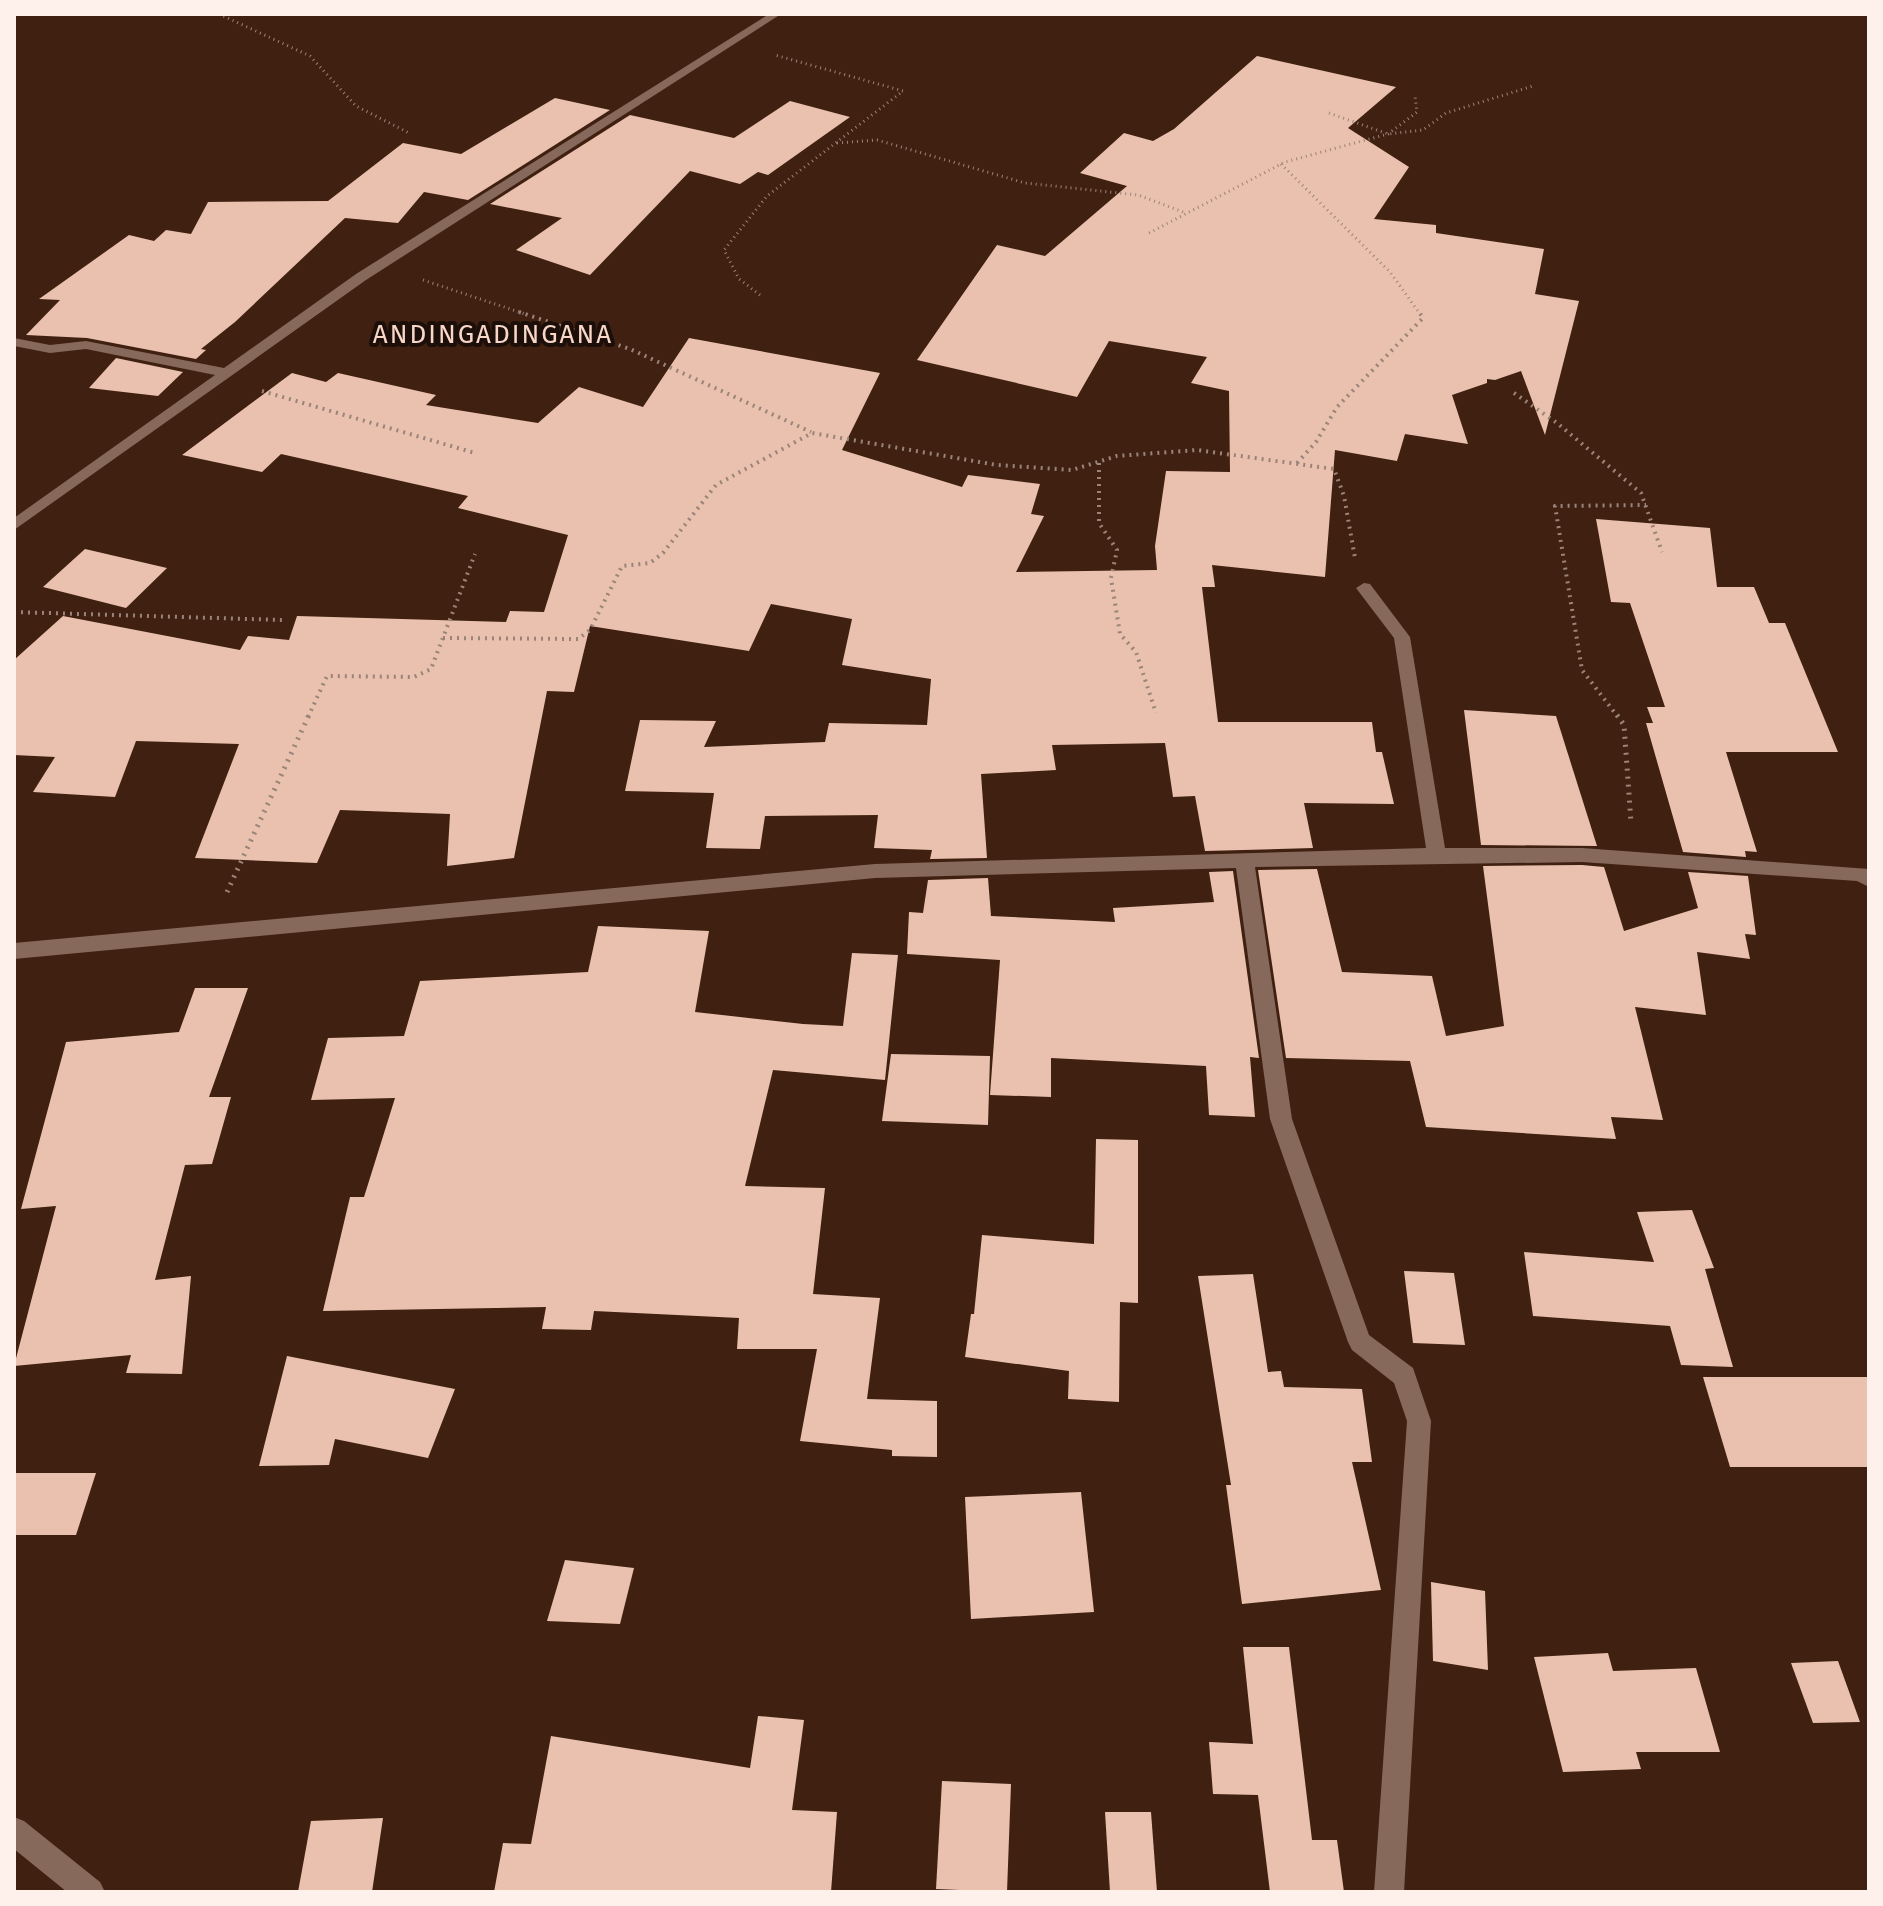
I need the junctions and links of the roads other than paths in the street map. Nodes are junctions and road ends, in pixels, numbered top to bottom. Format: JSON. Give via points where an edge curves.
{"nodes":[{"id":1,"x":776,"y":14,"type":"edge"},
{"id":2,"x":14,"y":342,"type":"edge"},
{"id":3,"x":222,"y":375,"type":"junction"},
{"id":4,"x":14,"y":525,"type":"edge"},
{"id":5,"x":1364,"y":588,"type":"road end"},
{"id":6,"x":1437,"y":855,"type":"junction"},
{"id":7,"x":1245,"y":862,"type":"junction"},
{"id":8,"x":1869,"y":880,"type":"edge"},
{"id":9,"x":14,"y":951,"type":"edge"},
{"id":10,"x":14,"y":1831,"type":"edge"},
{"id":11,"x":90,"y":1892,"type":"edge"},
{"id":12,"x":1389,"y":1892,"type":"edge"}],
"edges":[{"from":1,"to":3,"type":"street","via":[[379,266]]},
{"from":2,"to":3,"type":"street","via":[[50,349],[86,345]]},
{"from":3,"to":4,"type":"street"},
{"from":5,"to":6,"type":"street","via":[[1402,637]]},
{"from":6,"to":7,"type":"street"},
{"from":6,"to":8,"type":"street","via":[[1582,855],[1862,874]]},
{"from":7,"to":9,"type":"street","via":[[875,871]]},
{"from":7,"to":12,"type":"street","via":[[1281,1119],[1360,1342],[1404,1376],[1419,1421]]},
{"from":10,"to":11,"type":"street"}]}
